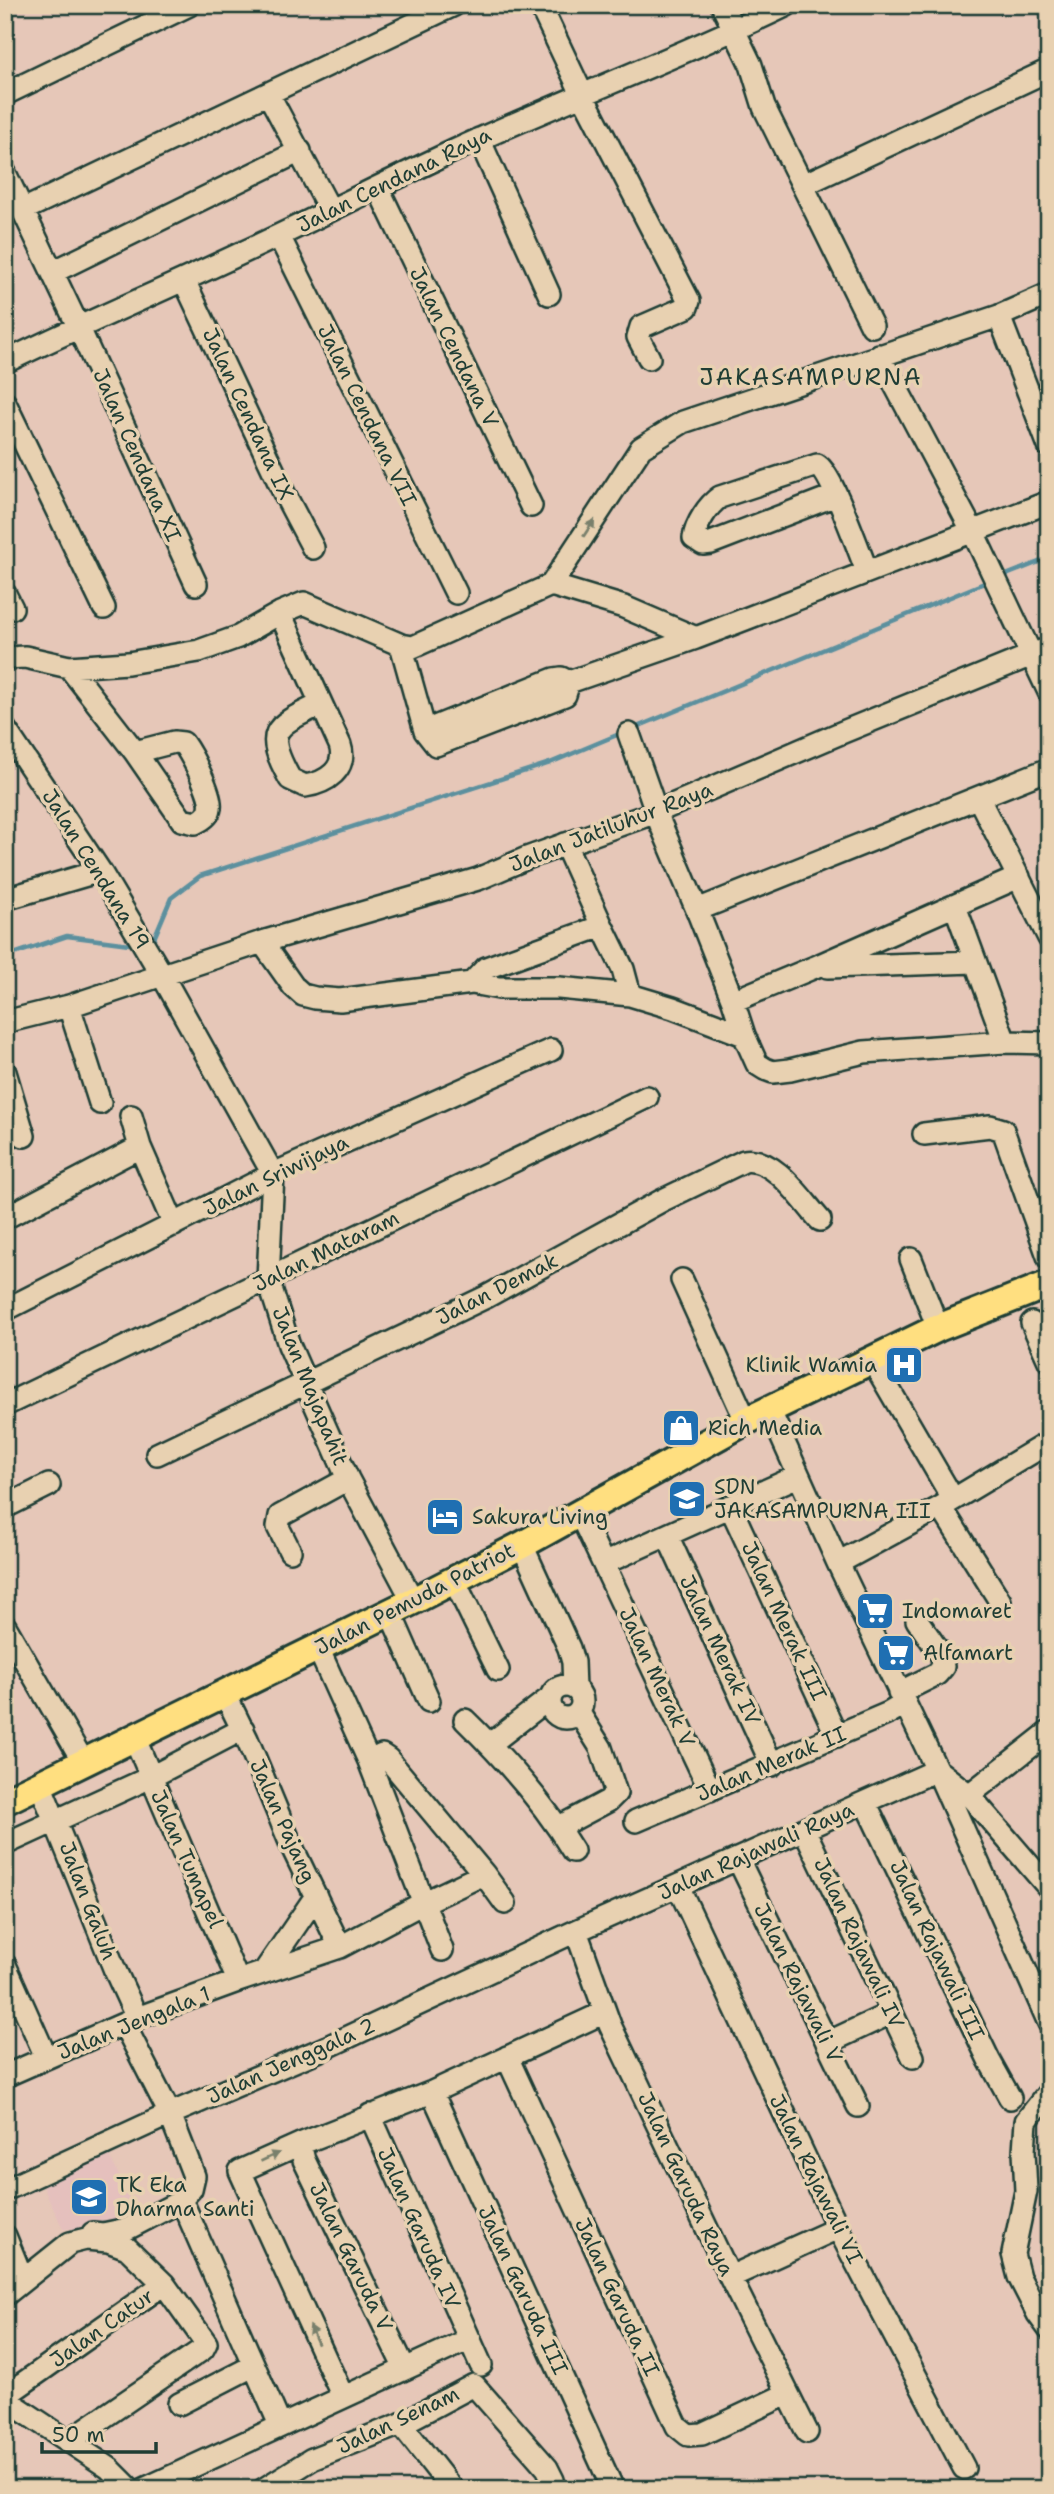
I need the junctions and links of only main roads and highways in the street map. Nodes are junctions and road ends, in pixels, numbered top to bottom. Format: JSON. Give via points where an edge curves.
{"nodes":[{"id":1,"x":1049,"y":1284,"type":"edge"},
{"id":2,"x":5,"y":1801,"type":"edge"}],
"edges":[{"from":1,"to":2,"type":"main road","name":"Jalan Pemuda Patriot","via":[[938,1328],[758,1415],[402,1607]]}]}
